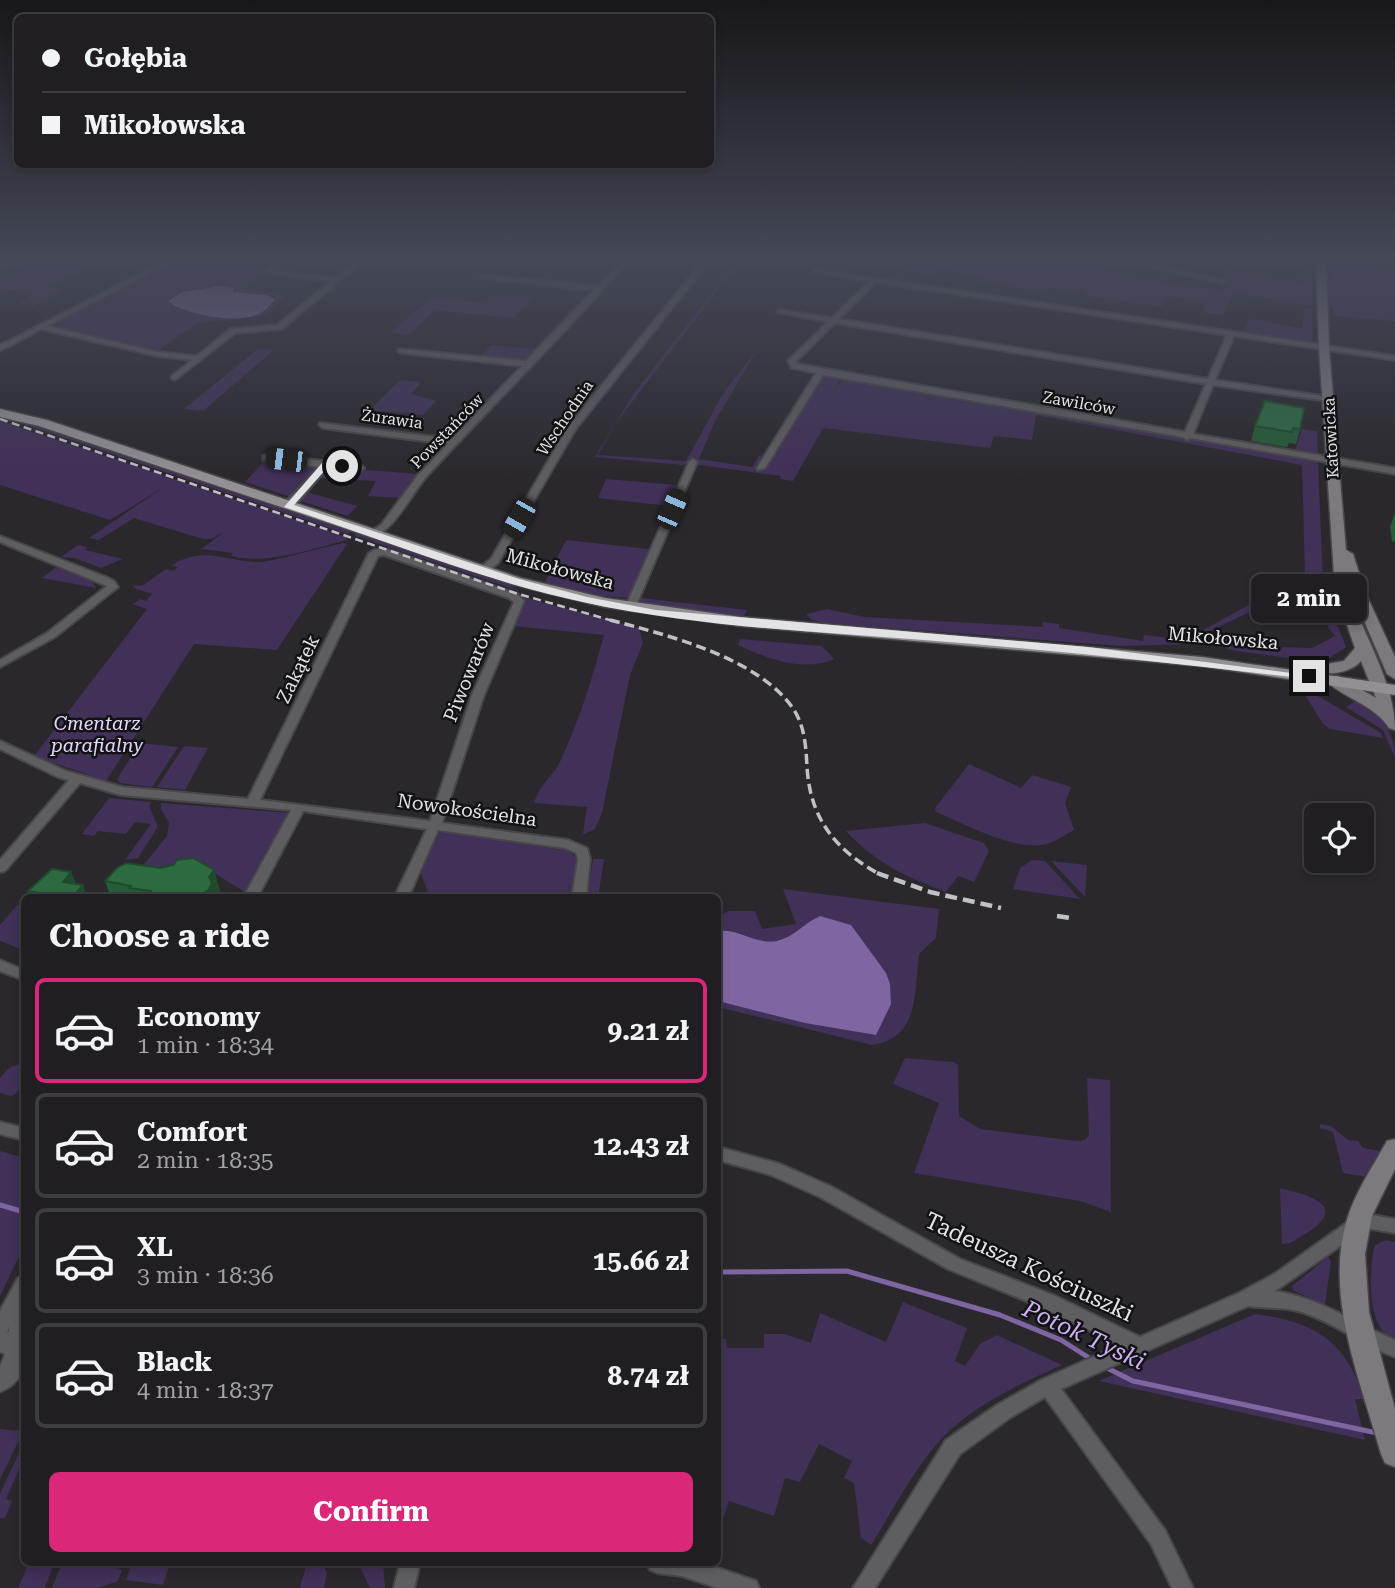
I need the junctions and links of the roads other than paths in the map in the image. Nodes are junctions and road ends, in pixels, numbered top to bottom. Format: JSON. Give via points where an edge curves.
{"nodes":[{"id":1,"x":32,"y":331,"type":"edge"},
{"id":2,"x":58,"y":331,"type":"edge"},
{"id":3,"x":233,"y":331,"type":"edge"},
{"id":4,"x":559,"y":331,"type":"edge"},
{"id":5,"x":650,"y":331,"type":"edge"},
{"id":6,"x":822,"y":331,"type":"edge"},
{"id":7,"x":901,"y":331,"type":"edge"},
{"id":8,"x":1206,"y":331,"type":"edge"},
{"id":9,"x":1323,"y":331,"type":"edge"},
{"id":10,"x":1231,"y":335,"type":"junction"},
{"id":11,"x":2,"y":346,"type":"edge"},
{"id":12,"x":1324,"y":348,"type":"junction"},
{"id":13,"x":402,"y":351,"type":"dead end"},
{"id":14,"x":199,"y":358,"type":"junction"},
{"id":15,"x":1395,"y":358,"type":"edge"},
{"id":16,"x":529,"y":364,"type":"junction"},
{"id":17,"x":821,"y":372,"type":"junction"},
{"id":18,"x":175,"y":378,"type":"dead end"},
{"id":19,"x":1210,"y":382,"type":"junction"},
{"id":20,"x":1329,"y":399,"type":"junction"},
{"id":21,"x":0,"y":405,"type":"edge"},
{"id":22,"x":0,"y":413,"type":"edge"},
{"id":23,"x":43,"y":423,"type":"junction"},
{"id":24,"x":323,"y":425,"type":"dead end"},
{"id":25,"x":1187,"y":437,"type":"junction"},
{"id":26,"x":456,"y":442,"type":"junction"},
{"id":27,"x":267,"y":458,"type":"dead end"},
{"id":28,"x":693,"y":462,"type":"dead end"},
{"id":29,"x":1332,"y":462,"type":"junction"},
{"id":30,"x":325,"y":465,"type":"junction"},
{"id":31,"x":360,"y":468,"type":"dead end"},
{"id":32,"x":761,"y":468,"type":"dead end"},
{"id":33,"x":1395,"y":471,"type":"edge"},
{"id":34,"x":287,"y":505,"type":"junction"},
{"id":35,"x":373,"y":534,"type":"junction"},
{"id":36,"x":1337,"y":535,"type":"junction"},
{"id":37,"x":0,"y":539,"type":"edge"},
{"id":38,"x":378,"y":552,"type":"joint"},
{"id":39,"x":483,"y":570,"type":"junction"},
{"id":40,"x":629,"y":608,"type":"junction"},
{"id":41,"x":1364,"y":647,"type":"junction"},
{"id":42,"x":0,"y":664,"type":"edge"},
{"id":43,"x":1393,"y":666,"type":"edge"},
{"id":44,"x":1327,"y":674,"type":"junction"},
{"id":45,"x":1386,"y":684,"type":"edge"},
{"id":46,"x":1393,"y":722,"type":"edge"},
{"id":47,"x":0,"y":745,"type":"edge"},
{"id":48,"x":76,"y":780,"type":"junction"},
{"id":49,"x":252,"y":803,"type":"junction"},
{"id":50,"x":299,"y":807,"type":"junction"},
{"id":51,"x":435,"y":824,"type":"junction"},
{"id":52,"x":0,"y":868,"type":"edge"},
{"id":53,"x":252,"y":894,"type":"edge"},
{"id":54,"x":403,"y":894,"type":"edge"},
{"id":55,"x":580,"y":894,"type":"edge"},
{"id":56,"x":0,"y":965,"type":"edge"},
{"id":57,"x":21,"y":974,"type":"edge"},
{"id":58,"x":0,"y":1128,"type":"edge"},
{"id":59,"x":21,"y":1133,"type":"edge"},
{"id":60,"x":1395,"y":1148,"type":"edge"},
{"id":61,"x":721,"y":1155,"type":"edge"},
{"id":62,"x":1357,"y":1224,"type":"junction"},
{"id":63,"x":1395,"y":1226,"type":"edge"},
{"id":64,"x":21,"y":1289,"type":"edge"},
{"id":65,"x":1245,"y":1299,"type":"junction"},
{"id":66,"x":21,"y":1317,"type":"edge"},
{"id":67,"x":0,"y":1328,"type":"edge"},
{"id":68,"x":1361,"y":1334,"type":"junction"},
{"id":69,"x":1138,"y":1345,"type":"junction"},
{"id":70,"x":1395,"y":1349,"type":"edge"},
{"id":71,"x":14,"y":1350,"type":"edge"},
{"id":72,"x":11,"y":1379,"type":"edge"},
{"id":73,"x":1048,"y":1385,"type":"junction"},
{"id":74,"x":1395,"y":1453,"type":"edge"},
{"id":75,"x":409,"y":1566,"type":"edge"},
{"id":76,"x":682,"y":1566,"type":"edge"},
{"id":77,"x":404,"y":1588,"type":"edge"},
{"id":78,"x":749,"y":1588,"type":"edge"},
{"id":79,"x":863,"y":1588,"type":"edge"},
{"id":80,"x":1183,"y":1588,"type":"edge"}],
"edges":[{"from":1,"to":11,"type":"street"},
{"from":2,"to":14,"type":"street","via":[[157,354]]},
{"from":3,"to":14,"type":"street"},
{"from":4,"to":16,"type":"street","name":"Powstańców"},
{"from":5,"to":39,"type":"street","name":"Wschodnia","via":[[571,429],[495,561]]},
{"from":6,"to":17,"type":"street","via":[[792,361],[795,366]]},
{"from":7,"to":19,"type":"street"},
{"from":8,"to":10,"type":"street"},
{"from":9,"to":12,"type":"main road","name":"Katowicka"},
{"from":10,"to":12,"type":"street"},
{"from":10,"to":19,"type":"street"},
{"from":12,"to":15,"type":"street"},
{"from":12,"to":20,"type":"main road","name":"Katowicka"},
{"from":13,"to":16,"type":"street"},
{"from":14,"to":18,"type":"street"},
{"from":16,"to":26,"type":"street","name":"Powstańców"},
{"from":17,"to":25,"type":"street","name":"Zawilców"},
{"from":17,"to":32,"type":"street"},
{"from":19,"to":20,"type":"street"},
{"from":19,"to":25,"type":"street"},
{"from":20,"to":29,"type":"main road","name":"Katowicka"},
{"from":21,"to":23,"type":"main road","name":"Mikołowska"},
{"from":22,"to":23,"type":"main road","name":"Mikołowska"},
{"from":23,"to":34,"type":"main road","name":"Mikołowska"},
{"from":24,"to":26,"type":"street","name":"Żurawia"},
{"from":25,"to":29,"type":"street","name":"Zawilców"},
{"from":26,"to":35,"type":"street","name":"Powstańców"},
{"from":27,"to":30,"type":"street"},
{"from":28,"to":40,"type":"street"},
{"from":29,"to":33,"type":"street","name":"Zawilców"},
{"from":29,"to":36,"type":"main road","name":"Katowicka"},
{"from":30,"to":31,"type":"street"},
{"from":30,"to":34,"type":"street"},
{"from":34,"to":35,"type":"main road","name":"Mikołowska"},
{"from":35,"to":39,"type":"main road","name":"Mikołowska"},
{"from":36,"to":41,"type":"main road","name":"Katowicka","via":[[1342,590]]},
{"from":36,"to":43,"type":"main road","name":"Katowicka"},
{"from":37,"to":42,"type":"street","via":[[113,587],[51,635]]},
{"from":38,"to":49,"type":"street","name":"Zakątek"},
{"from":38,"to":51,"type":"street","name":"Piwowarów","via":[[519,601],[478,695]]},
{"from":39,"to":40,"type":"main road","name":"Mikołowska"},
{"from":40,"to":44,"type":"main road","name":"Mikołowska","via":[[743,623]]},
{"from":41,"to":44,"type":"main road","via":[[1349,665]]},
{"from":41,"to":45,"type":"main road","name":"Katowicka"},
{"from":44,"to":45,"type":"main road","name":"Mikołowska"},
{"from":44,"to":46,"type":"main road"},
{"from":45,"to":46,"type":"main road","name":"Katowicka"},
{"from":47,"to":48,"type":"street","name":"Nowokościelna"},
{"from":48,"to":49,"type":"street","name":"Nowokościelna","via":[[121,792]]},
{"from":48,"to":52,"type":"street"},
{"from":49,"to":50,"type":"street","name":"Nowokościelna"},
{"from":50,"to":51,"type":"street","name":"Nowokościelna"},
{"from":50,"to":53,"type":"street"},
{"from":51,"to":54,"type":"street","name":"Piwowarów"},
{"from":51,"to":55,"type":"street","name":"Nowokościelna","via":[[576,847],[584,859]]},
{"from":56,"to":57,"type":"street"},
{"from":58,"to":59,"type":"street"},
{"from":60,"to":62,"type":"main road"},
{"from":61,"to":69,"type":"street","name":"Tadeusza Kościuszki","via":[[774,1169],[826,1192],[954,1265],[1047,1301]]},
{"from":62,"to":63,"type":"street"},
{"from":62,"to":65,"type":"street","name":"Tadeusza Kościuszki"},
{"from":62,"to":68,"type":"main road","via":[[1354,1272]]},
{"from":64,"to":67,"type":"street"},
{"from":65,"to":68,"type":"street","name":"Tadeusza Kościuszki","via":[[1295,1300]]},
{"from":65,"to":69,"type":"street","name":"Tadeusza Kościuszki"},
{"from":66,"to":71,"type":"street"},
{"from":68,"to":70,"type":"street"},
{"from":68,"to":74,"type":"main road"},
{"from":69,"to":73,"type":"street"},
{"from":71,"to":72,"type":"street"},
{"from":73,"to":79,"type":"street","via":[[953,1447]]},
{"from":73,"to":80,"type":"street","via":[[1158,1537]]},
{"from":75,"to":77,"type":"street"},
{"from":76,"to":78,"type":"street"}]}
